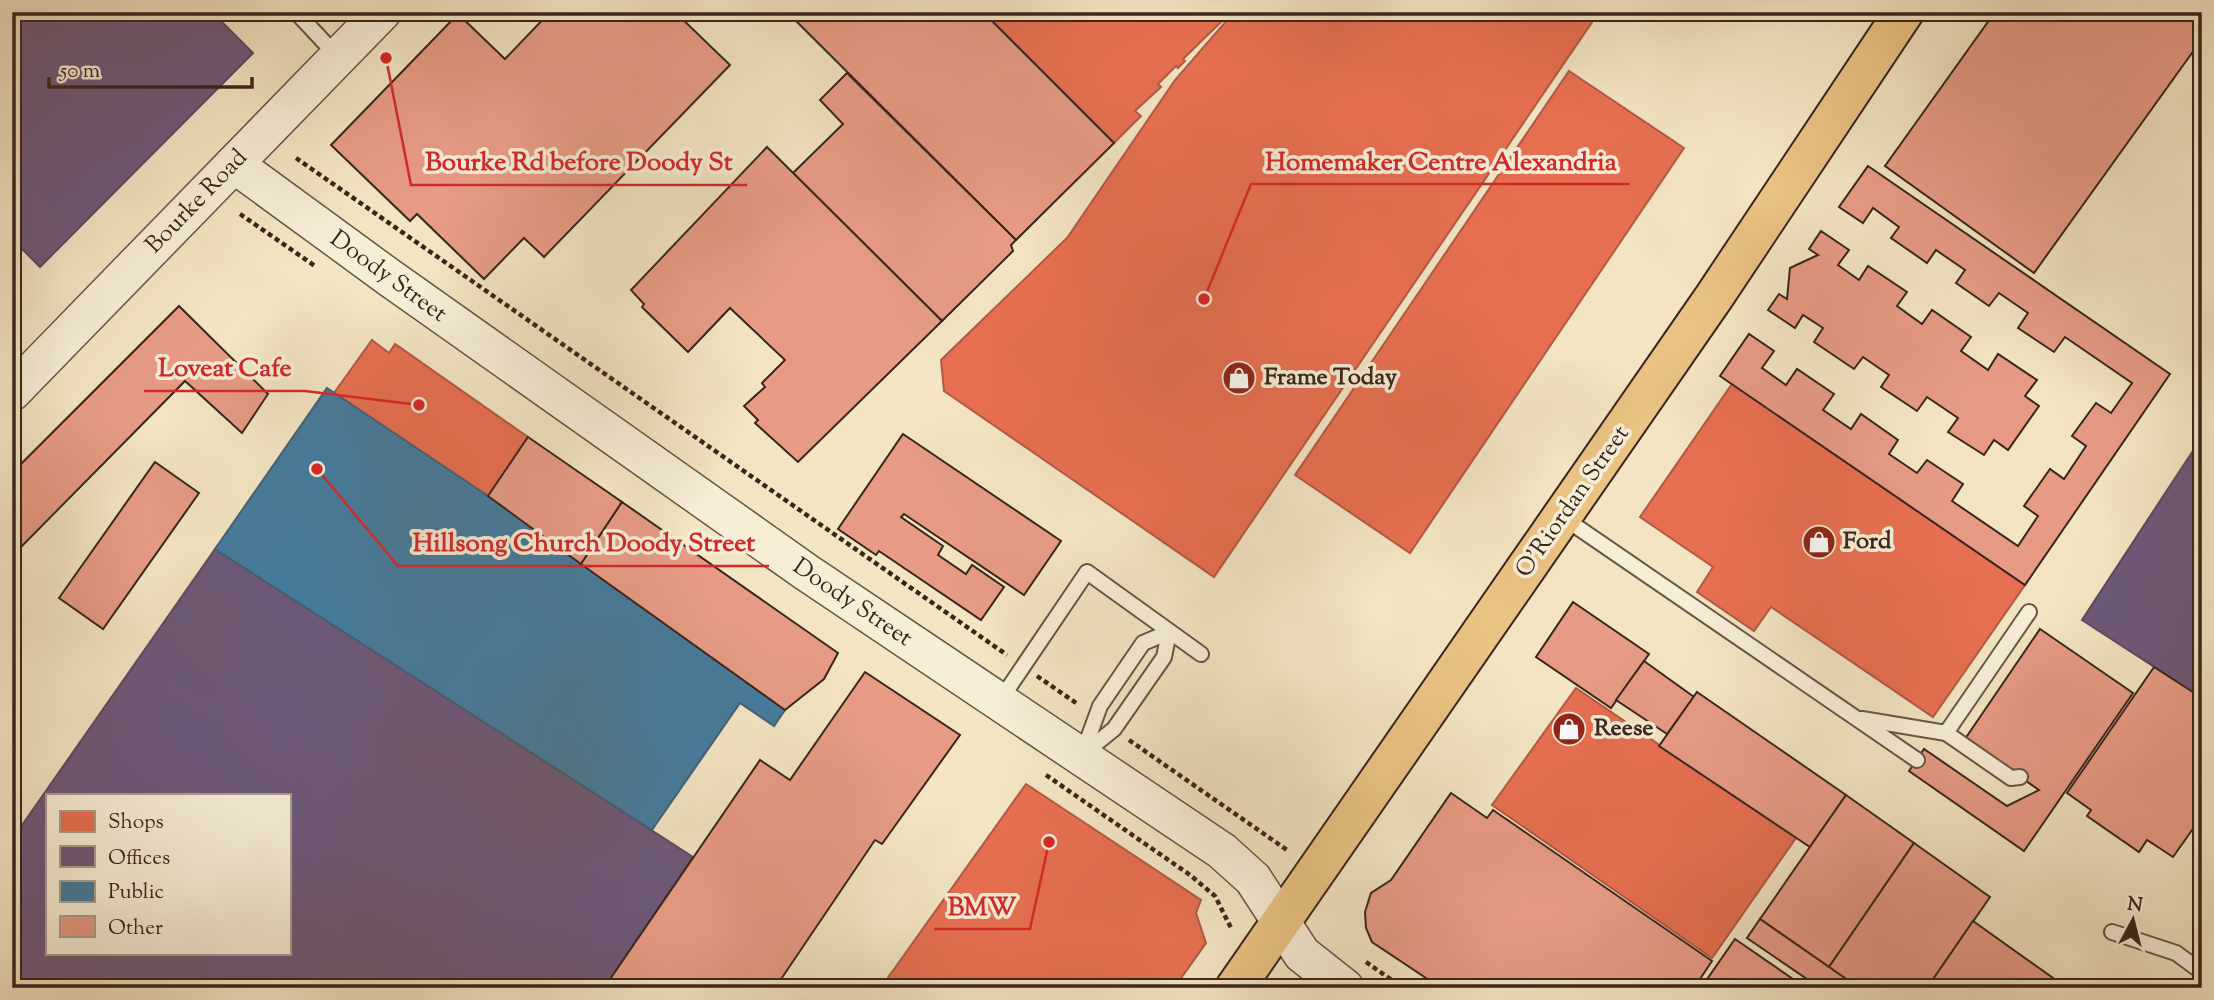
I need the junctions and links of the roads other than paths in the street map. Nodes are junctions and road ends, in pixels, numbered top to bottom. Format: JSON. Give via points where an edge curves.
{"nodes":[{"id":1,"x":296,"y":12,"type":"edge"},
{"id":2,"x":382,"y":12,"type":"edge"},
{"id":3,"x":1904,"y":12,"type":"edge"},
{"id":4,"x":338,"y":57,"type":"junction"},
{"id":5,"x":234,"y":164,"type":"junction"},
{"id":6,"x":12,"y":392,"type":"edge"},
{"id":7,"x":1563,"y":517,"type":"junction"},
{"id":8,"x":2029,"y":611,"type":"dead end"},
{"id":9,"x":1169,"y":632,"type":"junction"},
{"id":10,"x":1201,"y":654,"type":"dead end"},
{"id":11,"x":999,"y":702,"type":"junction"},
{"id":12,"x":1857,"y":718,"type":"junction"},
{"id":13,"x":1946,"y":733,"type":"junction"},
{"id":14,"x":1082,"y":755,"type":"junction"},
{"id":15,"x":1917,"y":760,"type":"dead end"},
{"id":16,"x":2020,"y":777,"type":"dead end"},
{"id":17,"x":1281,"y":921,"type":"junction"},
{"id":18,"x":2112,"y":932,"type":"dead end"},
{"id":19,"x":2202,"y":972,"type":"edge"},
{"id":20,"x":1235,"y":988,"type":"edge"},
{"id":21,"x":1345,"y":988,"type":"edge"}],
"edges":[{"from":1,"to":4,"type":"lane"},
{"from":2,"to":4,"type":"street","name":"Bourke Road"},
{"from":3,"to":7,"type":"main road","name":"O'Riordan Street"},
{"from":4,"to":5,"type":"street","name":"Bourke Road"},
{"from":5,"to":6,"type":"street","name":"Bourke Road"},
{"from":5,"to":11,"type":"street","name":"Doody Street","via":[[795,564]]},
{"from":7,"to":12,"type":"lane"},
{"from":7,"to":17,"type":"main road","name":"O'Riordan Street"},
{"from":8,"to":13,"type":"lane"},
{"from":9,"to":10,"type":"lane"},
{"from":9,"to":11,"type":"lane","via":[[1087,572]]},
{"from":9,"to":14,"type":"lane","via":[[1164,657],[1114,729]]},
{"from":9,"to":14,"type":"lane","via":[[1143,642],[1100,706]]},
{"from":11,"to":14,"type":"street","name":"Doody Street"},
{"from":12,"to":13,"type":"lane"},
{"from":12,"to":15,"type":"lane"},
{"from":13,"to":16,"type":"lane","via":[[2011,778]]},
{"from":14,"to":17,"type":"street","name":"Doody Street","via":[[1222,851],[1253,878]]},
{"from":17,"to":20,"type":"main road","name":"O'Riordan Street"},
{"from":17,"to":21,"type":"street","name":"Doody Street","via":[[1309,961]]},
{"from":18,"to":19,"type":"lane","via":[[2176,953]]}]}
